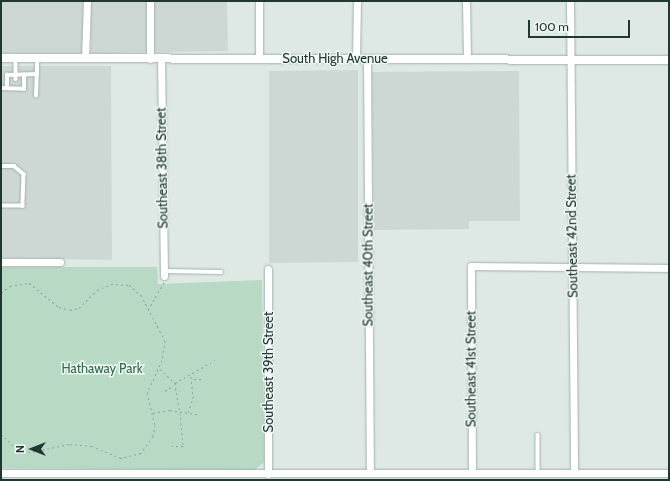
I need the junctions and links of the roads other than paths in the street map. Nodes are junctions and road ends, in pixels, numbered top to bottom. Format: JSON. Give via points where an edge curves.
{"nodes":[{"id":1,"x":87,"y":1,"type":"edge"},
{"id":2,"x":150,"y":1,"type":"edge"},
{"id":3,"x":259,"y":1,"type":"edge"},
{"id":4,"x":358,"y":1,"type":"edge"},
{"id":5,"x":466,"y":1,"type":"edge"},
{"id":6,"x":570,"y":1,"type":"edge"},
{"id":7,"x":1,"y":58,"type":"edge"},
{"id":8,"x":16,"y":58,"type":"junction"},
{"id":9,"x":37,"y":58,"type":"junction"},
{"id":10,"x":86,"y":58,"type":"junction"},
{"id":11,"x":259,"y":58,"type":"junction"},
{"id":12,"x":356,"y":58,"type":"junction"},
{"id":13,"x":367,"y":58,"type":"junction"},
{"id":14,"x":467,"y":58,"type":"junction"},
{"id":15,"x":150,"y":59,"type":"junction"},
{"id":16,"x":161,"y":59,"type":"junction"},
{"id":17,"x":570,"y":59,"type":"junction"},
{"id":18,"x":669,"y":60,"type":"edge"},
{"id":19,"x":37,"y":74,"type":"junction"},
{"id":20,"x":24,"y":75,"type":"junction"},
{"id":21,"x":16,"y":77,"type":"junction"},
{"id":22,"x":1,"y":88,"type":"edge"},
{"id":23,"x":7,"y":88,"type":"junction"},
{"id":24,"x":36,"y":96,"type":"dead end"},
{"id":25,"x":1,"y":166,"type":"edge"},
{"id":26,"x":1,"y":206,"type":"edge"},
{"id":27,"x":1,"y":262,"type":"edge"},
{"id":28,"x":60,"y":262,"type":"dead end"},
{"id":29,"x":572,"y":267,"type":"junction"},
{"id":30,"x":669,"y":268,"type":"edge"},
{"id":31,"x":268,"y":269,"type":"dead end"},
{"id":32,"x":221,"y":272,"type":"dead end"},
{"id":33,"x":164,"y":273,"type":"joint"},
{"id":34,"x":538,"y":435,"type":"dead end"},
{"id":35,"x":370,"y":472,"type":"junction"},
{"id":36,"x":574,"y":472,"type":"junction"},
{"id":37,"x":1,"y":473,"type":"edge"},
{"id":38,"x":669,"y":473,"type":"edge"},
{"id":39,"x":268,"y":474,"type":"junction"},
{"id":40,"x":471,"y":475,"type":"edge"},
{"id":41,"x":331,"y":476,"type":"edge"},
{"id":42,"x":401,"y":476,"type":"edge"},
{"id":43,"x":538,"y":476,"type":"edge"},
{"id":44,"x":640,"y":476,"type":"edge"},
{"id":45,"x":110,"y":477,"type":"edge"},
{"id":46,"x":231,"y":477,"type":"edge"}],
"edges":[{"from":1,"to":10,"type":"street"},
{"from":2,"to":15,"type":"street"},
{"from":3,"to":11,"type":"street"},
{"from":4,"to":12,"type":"street"},
{"from":5,"to":14,"type":"street"},
{"from":6,"to":17,"type":"street","name":"Southeast 42nd Street"},
{"from":7,"to":8,"type":"street","name":"South High Avenue"},
{"from":8,"to":9,"type":"street","name":"South High Avenue"},
{"from":8,"to":21,"type":"lane"},
{"from":9,"to":10,"type":"street","name":"South High Avenue"},
{"from":9,"to":19,"type":"lane"},
{"from":10,"to":15,"type":"street","name":"South High Avenue"},
{"from":11,"to":12,"type":"street","name":"South High Avenue"},
{"from":11,"to":16,"type":"street","name":"South High Avenue"},
{"from":12,"to":13,"type":"street","name":"South High Avenue"},
{"from":13,"to":14,"type":"street","name":"South High Avenue"},
{"from":13,"to":35,"type":"street","name":"Southeast 40th Street"},
{"from":14,"to":17,"type":"street","name":"South High Avenue"},
{"from":15,"to":16,"type":"street","name":"South High Avenue"},
{"from":16,"to":33,"type":"street","name":"Southeast 38th Street"},
{"from":17,"to":18,"type":"street","name":"South High Avenue"},
{"from":17,"to":29,"type":"street","name":"Southeast 42nd Street"},
{"from":19,"to":20,"type":"lane"},
{"from":19,"to":24,"type":"lane"},
{"from":20,"to":21,"type":"lane"},
{"from":20,"to":23,"type":"lane","via":[[24,89]]},
{"from":21,"to":23,"type":"lane","via":[[7,75]]},
{"from":22,"to":23,"type":"lane"},
{"from":25,"to":26,"type":"lane","via":[[14,166],[24,174],[24,206]]},
{"from":27,"to":28,"type":"street"},
{"from":29,"to":30,"type":"street"},
{"from":29,"to":36,"type":"street","name":"Southeast 42nd Street"},
{"from":29,"to":40,"type":"street","name":"Southeast 41st Street","via":[[471,266]]},
{"from":31,"to":39,"type":"street","name":"Southeast 39th Street"},
{"from":32,"to":33,"type":"lane"},
{"from":34,"to":43,"type":"lane"},
{"from":35,"to":41,"type":"street"},
{"from":35,"to":42,"type":"street"},
{"from":36,"to":43,"type":"street"},
{"from":36,"to":44,"type":"street"},
{"from":37,"to":45,"type":"street"},
{"from":38,"to":44,"type":"street"},
{"from":39,"to":41,"type":"street"},
{"from":39,"to":46,"type":"street"},
{"from":40,"to":42,"type":"street"},
{"from":40,"to":43,"type":"street"},
{"from":45,"to":46,"type":"street"}]}
